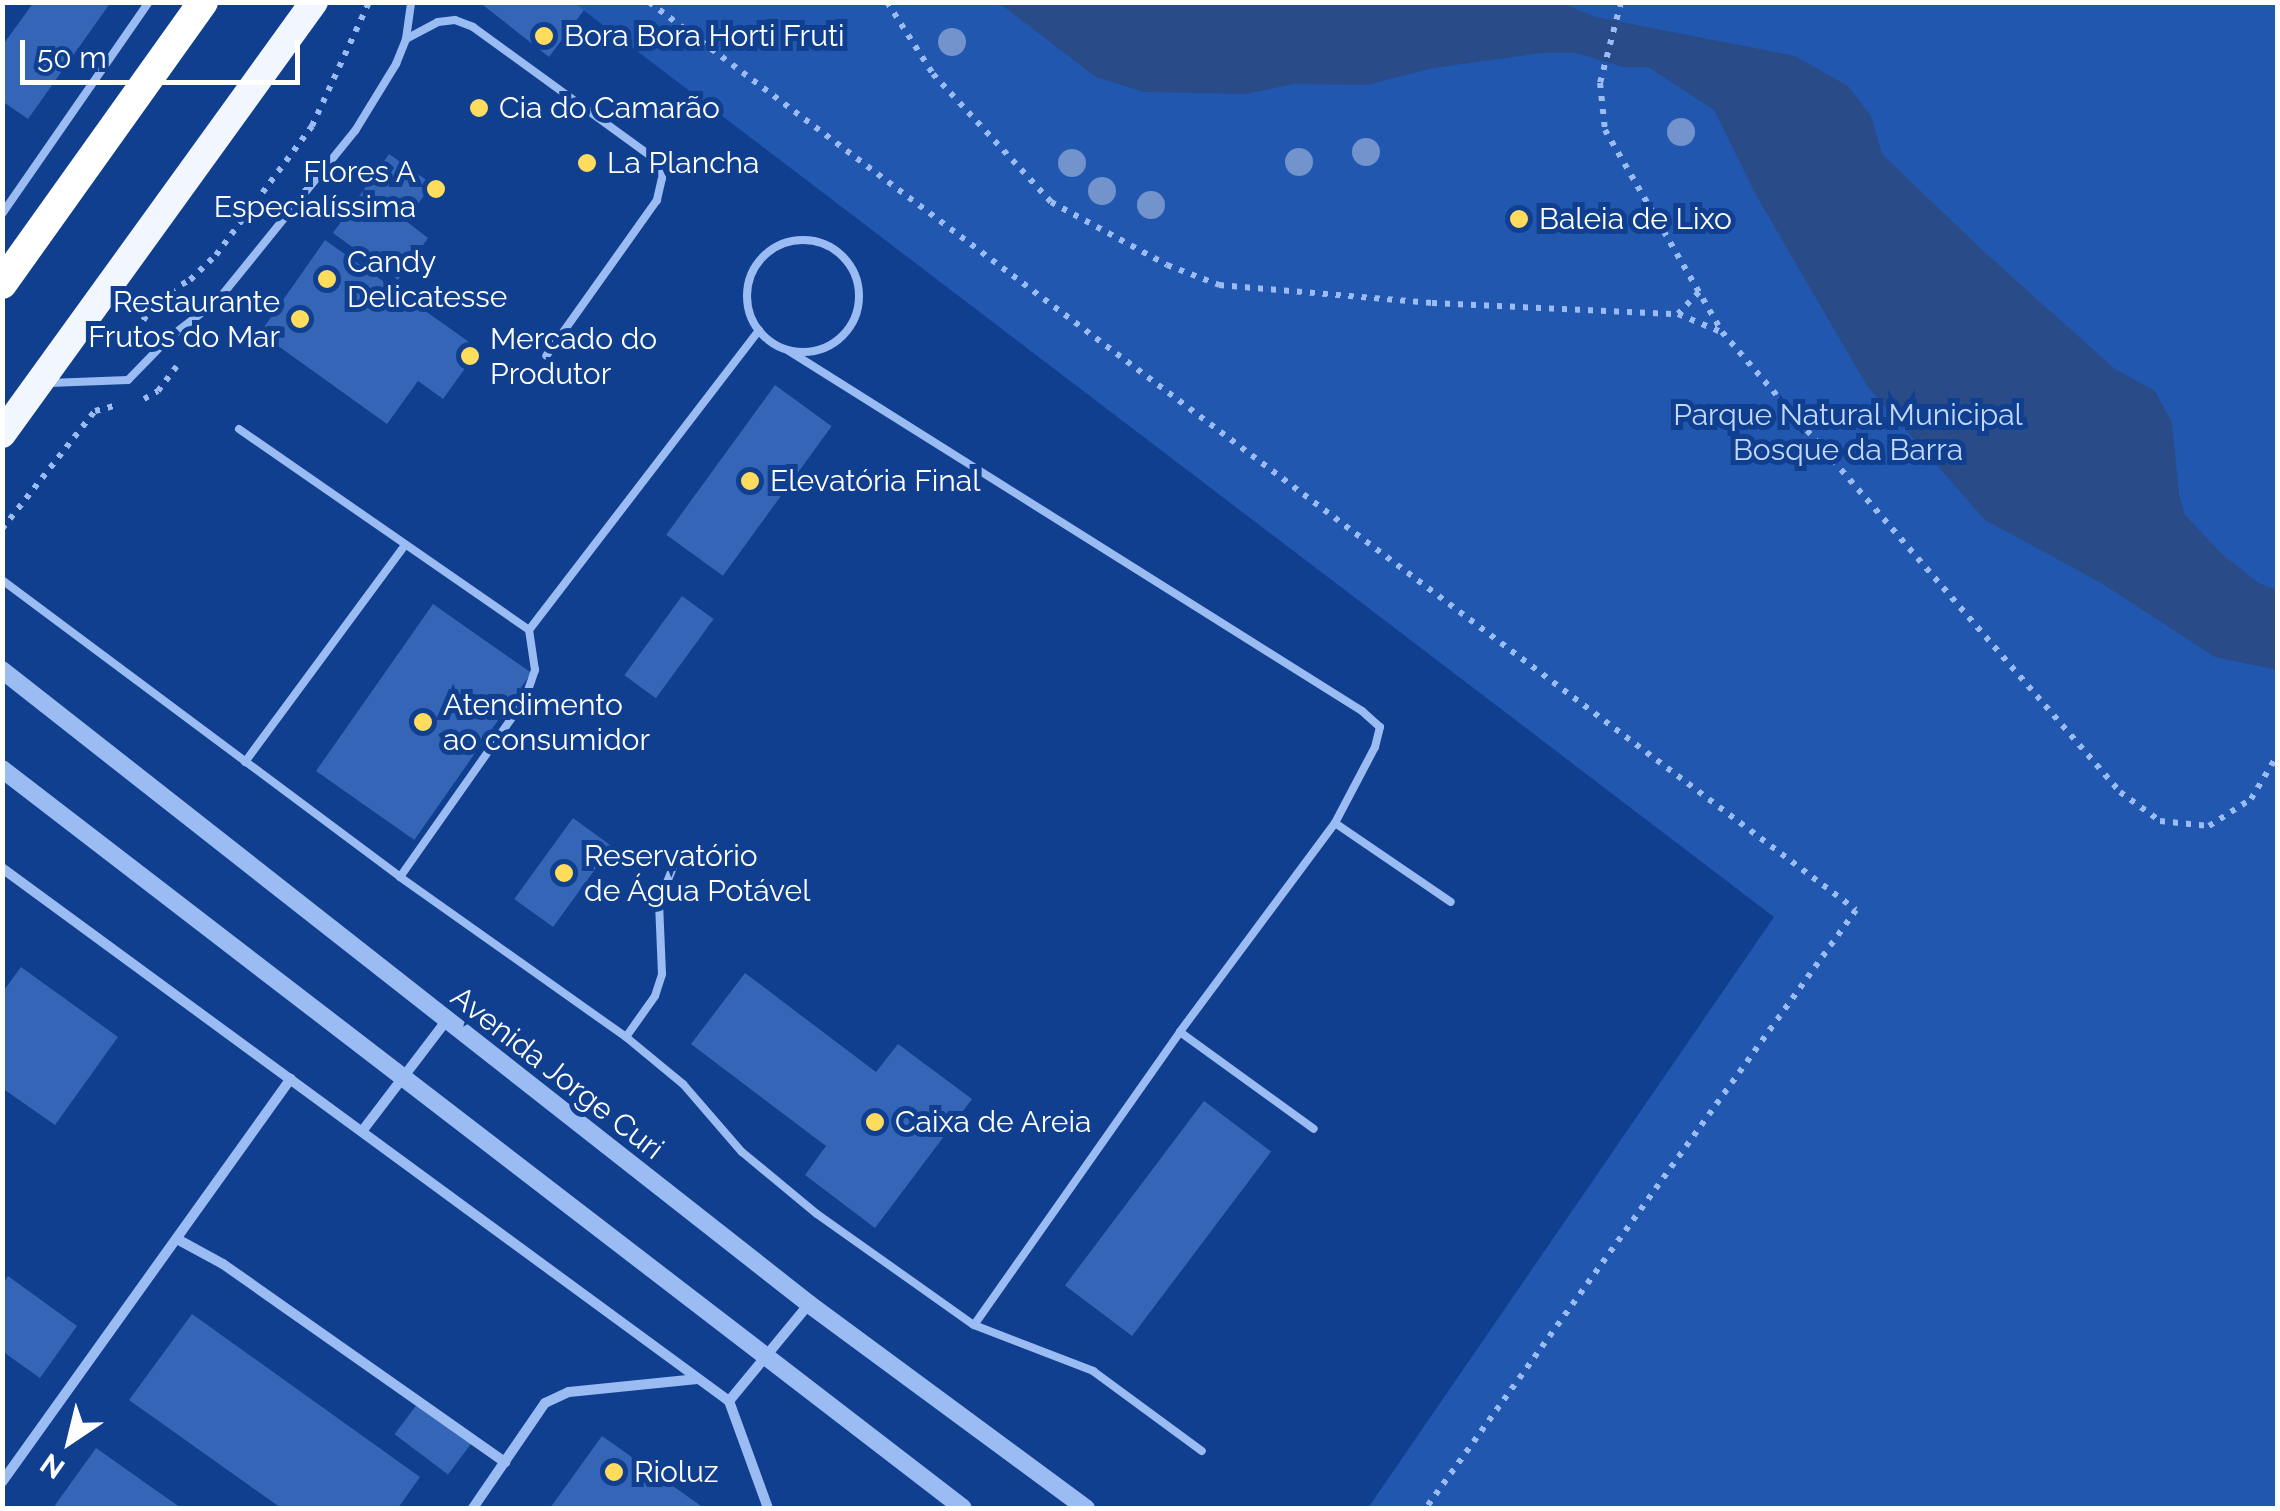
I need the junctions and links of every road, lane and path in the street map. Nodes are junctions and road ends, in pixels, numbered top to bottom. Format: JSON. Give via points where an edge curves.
{"nodes":[{"id":1,"x":150,"y":2,"type":"edge"},
{"id":2,"x":203,"y":2,"type":"edge"},
{"id":3,"x":314,"y":2,"type":"edge"},
{"id":4,"x":369,"y":2,"type":"edge"},
{"id":5,"x":411,"y":2,"type":"edge"},
{"id":6,"x":887,"y":2,"type":"edge"},
{"id":7,"x":1621,"y":3,"type":"edge"},
{"id":8,"x":406,"y":39,"type":"junction"},
{"id":9,"x":2,"y":214,"type":"edge"},
{"id":10,"x":2,"y":284,"type":"edge"},
{"id":11,"x":1699,"y":292,"type":"junction"},
{"id":12,"x":1678,"y":314,"type":"junction"},
{"id":13,"x":759,"y":330,"type":"junction"},
{"id":14,"x":1722,"y":332,"type":"junction"},
{"id":15,"x":136,"y":335,"type":"dead end"},
{"id":16,"x":789,"y":350,"type":"junction"},
{"id":17,"x":546,"y":356,"type":"dead end"},
{"id":18,"x":178,"y":364,"type":"dead end"},
{"id":19,"x":40,"y":383,"type":"junction"},
{"id":20,"x":240,"y":428,"type":"dead end"},
{"id":21,"x":2,"y":434,"type":"edge"},
{"id":22,"x":2,"y":530,"type":"edge"},
{"id":23,"x":404,"y":546,"type":"junction"},
{"id":24,"x":2,"y":580,"type":"edge"},
{"id":25,"x":530,"y":630,"type":"junction"},
{"id":26,"x":2,"y":670,"type":"edge"},
{"id":27,"x":2278,"y":754,"type":"edge"},
{"id":28,"x":245,"y":762,"type":"junction"},
{"id":29,"x":2,"y":769,"type":"edge"},
{"id":30,"x":1335,"y":823,"type":"junction"},
{"id":31,"x":2,"y":868,"type":"edge"},
{"id":32,"x":673,"y":868,"type":"dead end"},
{"id":33,"x":400,"y":877,"type":"junction"},
{"id":34,"x":1451,"y":902,"type":"dead end"},
{"id":35,"x":446,"y":1021,"type":"junction"},
{"id":36,"x":1180,"y":1032,"type":"junction"},
{"id":37,"x":626,"y":1038,"type":"junction"},
{"id":38,"x":404,"y":1075,"type":"junction"},
{"id":39,"x":291,"y":1079,"type":"junction"},
{"id":40,"x":1314,"y":1129,"type":"dead end"},
{"id":41,"x":364,"y":1130,"type":"junction"},
{"id":42,"x":176,"y":1239,"type":"junction"},
{"id":43,"x":809,"y":1304,"type":"junction"},
{"id":44,"x":974,"y":1325,"type":"junction"},
{"id":45,"x":763,"y":1357,"type":"junction"},
{"id":46,"x":698,"y":1379,"type":"junction"},
{"id":47,"x":729,"y":1401,"type":"junction"},
{"id":48,"x":1202,"y":1451,"type":"dead end"},
{"id":49,"x":504,"y":1462,"type":"junction"},
{"id":50,"x":2,"y":1482,"type":"edge"},
{"id":51,"x":473,"y":1508,"type":"edge"},
{"id":52,"x":768,"y":1508,"type":"edge"},
{"id":53,"x":963,"y":1508,"type":"edge"},
{"id":54,"x":1086,"y":1508,"type":"edge"}],
"edges":[{"from":1,"to":9,"type":"lane"},
{"from":2,"to":10,"type":"highway"},
{"from":3,"to":19,"type":"highway"},
{"from":4,"to":15,"type":"path","via":[[312,126],[216,255],[159,297]]},
{"from":5,"to":8,"type":"lane"},
{"from":6,"to":12,"type":"path","via":[[933,74],[1052,202],[1167,265],[1219,285]]},
{"from":7,"to":11,"type":"path","via":[[1600,82],[1605,130]]},
{"from":8,"to":17,"type":"lane","via":[[438,22],[473,26],[652,158],[662,178],[657,200]]},
{"from":8,"to":19,"type":"lane","via":[[355,132],[202,316],[128,380]]},
{"from":11,"to":12,"type":"path"},
{"from":11,"to":14,"type":"path"},
{"from":12,"to":14,"type":"path"},
{"from":13,"to":16,"type":"lane"},
{"from":13,"to":16,"type":"lane","via":[[747,296],[759,261],[773,249],[808,240],[841,255],[858,288],[852,324],[825,348]]},
{"from":13,"to":25,"type":"lane"},
{"from":14,"to":27,"type":"path","via":[[2120,792],[2146,812],[2160,821],[2208,826],[2251,800]]},
{"from":16,"to":30,"type":"lane","via":[[1362,711],[1380,728]]},
{"from":18,"to":22,"type":"path","via":[[144,399],[94,411]]},
{"from":19,"to":21,"type":"highway"},
{"from":20,"to":23,"type":"lane"},
{"from":23,"to":25,"type":"lane"},
{"from":23,"to":28,"type":"lane"},
{"from":24,"to":28,"type":"lane"},
{"from":25,"to":33,"type":"lane","via":[[535,670],[525,699]]},
{"from":26,"to":35,"type":"street","name":"Avenida Jorge Curi"},
{"from":28,"to":33,"type":"lane"},
{"from":29,"to":38,"type":"street"},
{"from":30,"to":34,"type":"lane"},
{"from":30,"to":36,"type":"lane"},
{"from":31,"to":39,"type":"street"},
{"from":32,"to":37,"type":"lane","via":[[660,902],[662,974]]},
{"from":33,"to":37,"type":"lane"},
{"from":35,"to":38,"type":"street"},
{"from":35,"to":43,"type":"street","name":"Avenida Jorge Curi"},
{"from":36,"to":40,"type":"lane"},
{"from":36,"to":44,"type":"lane"},
{"from":37,"to":44,"type":"lane","via":[[683,1084],[784,1190]]},
{"from":38,"to":41,"type":"street"},
{"from":38,"to":45,"type":"street"},
{"from":39,"to":41,"type":"street"},
{"from":39,"to":42,"type":"street"},
{"from":41,"to":46,"type":"street"},
{"from":42,"to":49,"type":"street","via":[[223,1264]]},
{"from":42,"to":50,"type":"street"},
{"from":43,"to":45,"type":"street"},
{"from":43,"to":54,"type":"street","name":"Avenida Jorge Curi"},
{"from":44,"to":48,"type":"lane","via":[[1093,1371]]},
{"from":45,"to":47,"type":"street"},
{"from":45,"to":53,"type":"street"},
{"from":46,"to":47,"type":"street"},
{"from":46,"to":49,"type":"street","via":[[569,1392],[545,1403]]},
{"from":47,"to":52,"type":"street"},
{"from":49,"to":51,"type":"street"}]}
